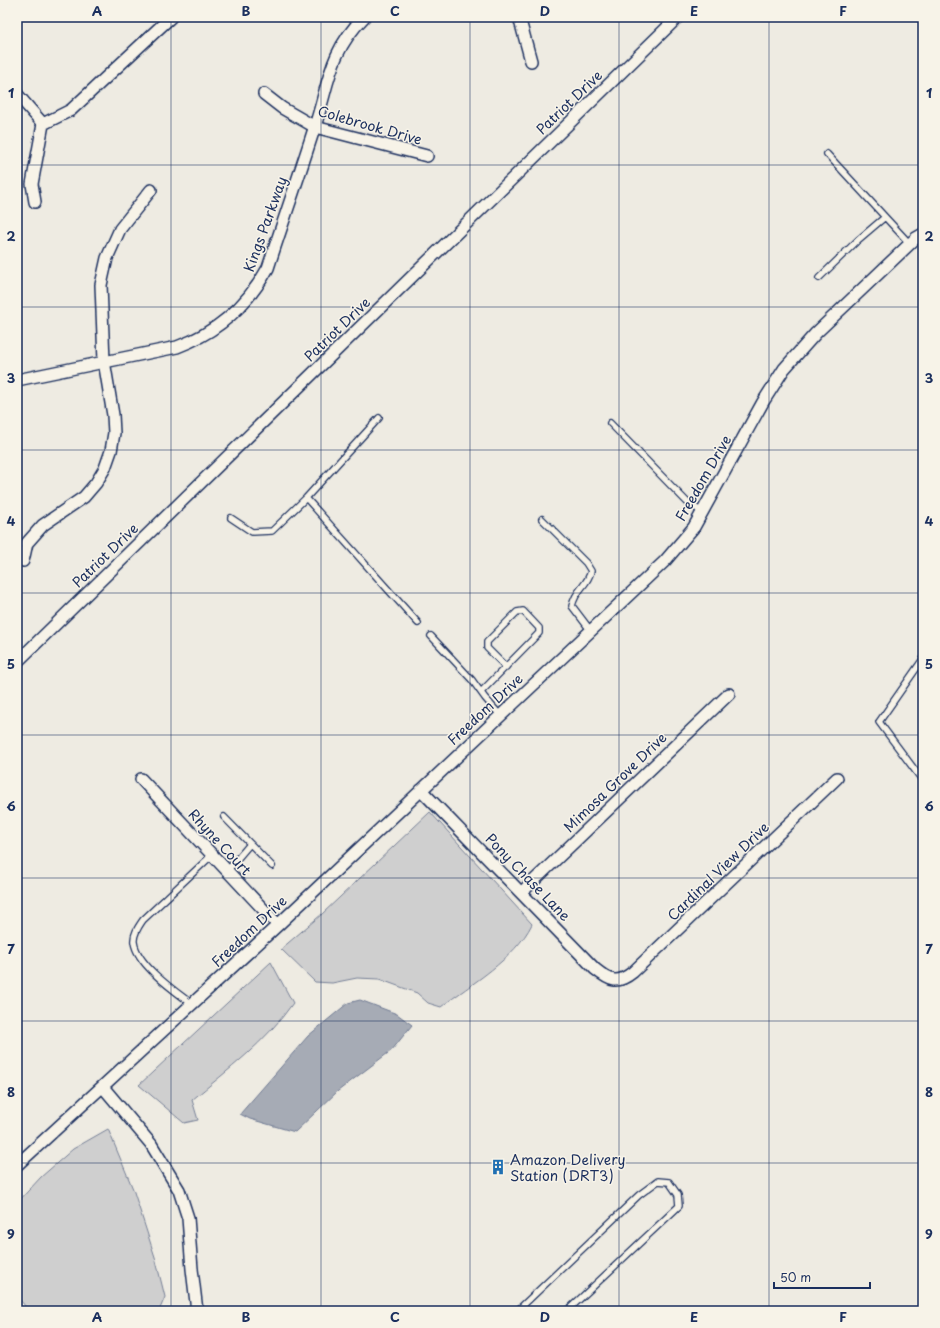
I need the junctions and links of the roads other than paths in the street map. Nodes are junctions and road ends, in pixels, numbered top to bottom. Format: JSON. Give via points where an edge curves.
{"nodes":[{"id":1,"x":171,"y":17,"type":"edge"},
{"id":2,"x":364,"y":17,"type":"edge"},
{"id":3,"x":519,"y":17,"type":"edge"},
{"id":4,"x":678,"y":17,"type":"edge"},
{"id":5,"x":531,"y":61,"type":"dead end"},
{"id":6,"x":17,"y":94,"type":"edge"},
{"id":7,"x":264,"y":94,"type":"dead end"},
{"id":8,"x":43,"y":124,"type":"junction"},
{"id":9,"x":315,"y":127,"type":"junction"},
{"id":10,"x":827,"y":154,"type":"dead end"},
{"id":11,"x":427,"y":156,"type":"dead end"},
{"id":12,"x":151,"y":190,"type":"dead end"},
{"id":13,"x":35,"y":202,"type":"dead end"},
{"id":14,"x":885,"y":217,"type":"junction"},
{"id":15,"x":923,"y":234,"type":"edge"},
{"id":16,"x":910,"y":244,"type":"junction"},
{"id":17,"x":819,"y":278,"type":"dead end"},
{"id":18,"x":104,"y":361,"type":"junction"},
{"id":19,"x":17,"y":380,"type":"edge"},
{"id":20,"x":379,"y":418,"type":"dead end"},
{"id":21,"x":610,"y":423,"type":"dead end"},
{"id":22,"x":306,"y":498,"type":"junction"},
{"id":23,"x":702,"y":512,"type":"junction"},
{"id":24,"x":231,"y":518,"type":"dead end"},
{"id":25,"x":542,"y":519,"type":"dead end"},
{"id":26,"x":23,"y":561,"type":"dead end"},
{"id":27,"x":418,"y":623,"type":"dead end"},
{"id":28,"x":590,"y":631,"type":"junction"},
{"id":29,"x":431,"y":636,"type":"dead end"},
{"id":30,"x":923,"y":658,"type":"edge"},
{"id":31,"x":17,"y":662,"type":"edge"},
{"id":32,"x":506,"y":667,"type":"junction"},
{"id":33,"x":481,"y":692,"type":"junction"},
{"id":34,"x":729,"y":694,"type":"dead end"},
{"id":35,"x":500,"y":715,"type":"junction"},
{"id":36,"x":837,"y":778,"type":"dead end"},
{"id":37,"x":140,"y":779,"type":"dead end"},
{"id":38,"x":923,"y":781,"type":"edge"},
{"id":39,"x":421,"y":790,"type":"junction"},
{"id":40,"x":224,"y":817,"type":"dead end"},
{"id":41,"x":250,"y":844,"type":"junction"},
{"id":42,"x":212,"y":855,"type":"junction"},
{"id":43,"x":272,"y":866,"type":"dead end"},
{"id":44,"x":226,"y":871,"type":"junction"},
{"id":45,"x":522,"y":892,"type":"junction"},
{"id":46,"x":278,"y":925,"type":"junction"},
{"id":47,"x":617,"y":981,"type":"joint"},
{"id":48,"x":192,"y":1004,"type":"junction"},
{"id":49,"x":103,"y":1087,"type":"junction"},
{"id":50,"x":17,"y":1165,"type":"edge"},
{"id":51,"x":197,"y":1311,"type":"edge"},
{"id":52,"x":517,"y":1311,"type":"edge"},
{"id":53,"x":567,"y":1311,"type":"edge"}],
"edges":[{"from":1,"to":8,"type":"street","via":[[71,110]]},
{"from":2,"to":9,"type":"street","name":"Kings Parkway","via":[[346,38],[331,66]]},
{"from":3,"to":5,"type":"street"},
{"from":4,"to":31,"type":"street","name":"Patriot Drive"},
{"from":6,"to":8,"type":"street"},
{"from":7,"to":9,"type":"street","name":"Colebrook Drive"},
{"from":8,"to":13,"type":"street","via":[[32,184]]},
{"from":9,"to":11,"type":"street","name":"Colebrook Drive"},
{"from":9,"to":18,"type":"street","name":"Kings Parkway","via":[[268,268],[242,306],[219,326],[192,342],[162,351]]},
{"from":10,"to":14,"type":"lane"},
{"from":12,"to":18,"type":"street","via":[[120,229],[107,258],[101,285]]},
{"from":14,"to":16,"type":"lane"},
{"from":14,"to":17,"type":"lane"},
{"from":15,"to":16,"type":"street","name":"Freedom Drive"},
{"from":16,"to":23,"type":"street","name":"Freedom Drive","via":[[816,333],[784,370],[763,402]]},
{"from":18,"to":19,"type":"street","name":"Kings Parkway"},
{"from":18,"to":26,"type":"street","via":[[114,433],[105,468],[84,497],[43,525],[31,538],[27,543]]},
{"from":20,"to":22,"type":"lane"},
{"from":21,"to":23,"type":"lane","via":[[687,502]]},
{"from":22,"to":24,"type":"lane","via":[[272,531],[252,532]]},
{"from":22,"to":27,"type":"lane"},
{"from":23,"to":28,"type":"street","name":"Freedom Drive","via":[[694,527],[665,561]]},
{"from":25,"to":28,"type":"lane","via":[[591,571],[589,579],[574,595],[572,606]]},
{"from":28,"to":35,"type":"street","name":"Freedom Drive"},
{"from":29,"to":33,"type":"lane"},
{"from":30,"to":38,"type":"lane","via":[[879,722]]},
{"from":32,"to":32,"type":"lane","via":[[539,633],[539,628],[523,611],[517,612],[487,642],[487,648]]},
{"from":32,"to":33,"type":"lane"},
{"from":33,"to":35,"type":"lane"},
{"from":34,"to":45,"type":"street","name":"Mimosa Grove Drive"},
{"from":35,"to":39,"type":"street","name":"Freedom Drive"},
{"from":36,"to":47,"type":"street","name":"Cardinal View Drive","via":[[638,967]]},
{"from":37,"to":42,"type":"street","name":"Rhyne Court"},
{"from":39,"to":45,"type":"street","name":"Pony Chase Lane"},
{"from":39,"to":46,"type":"street","name":"Freedom Drive"},
{"from":40,"to":41,"type":"lane"},
{"from":41,"to":43,"type":"lane"},
{"from":41,"to":44,"type":"lane"},
{"from":42,"to":44,"type":"street","name":"Rhyne Court"},
{"from":42,"to":48,"type":"lane","via":[[144,920],[136,930],[134,942],[140,956],[158,976]]},
{"from":44,"to":46,"type":"street","name":"Rhyne Court"},
{"from":45,"to":47,"type":"street","name":"Pony Chase Lane","via":[[595,969],[607,978]]},
{"from":46,"to":48,"type":"street","name":"Freedom Drive"},
{"from":48,"to":49,"type":"street","name":"Freedom Drive"},
{"from":49,"to":50,"type":"street","name":"Freedom Drive"},
{"from":49,"to":51,"type":"street","via":[[151,1144],[179,1190],[188,1218]]},
{"from":52,"to":53,"type":"lane","via":[[639,1195],[658,1181],[669,1182],[678,1195],[679,1206]]}]}
